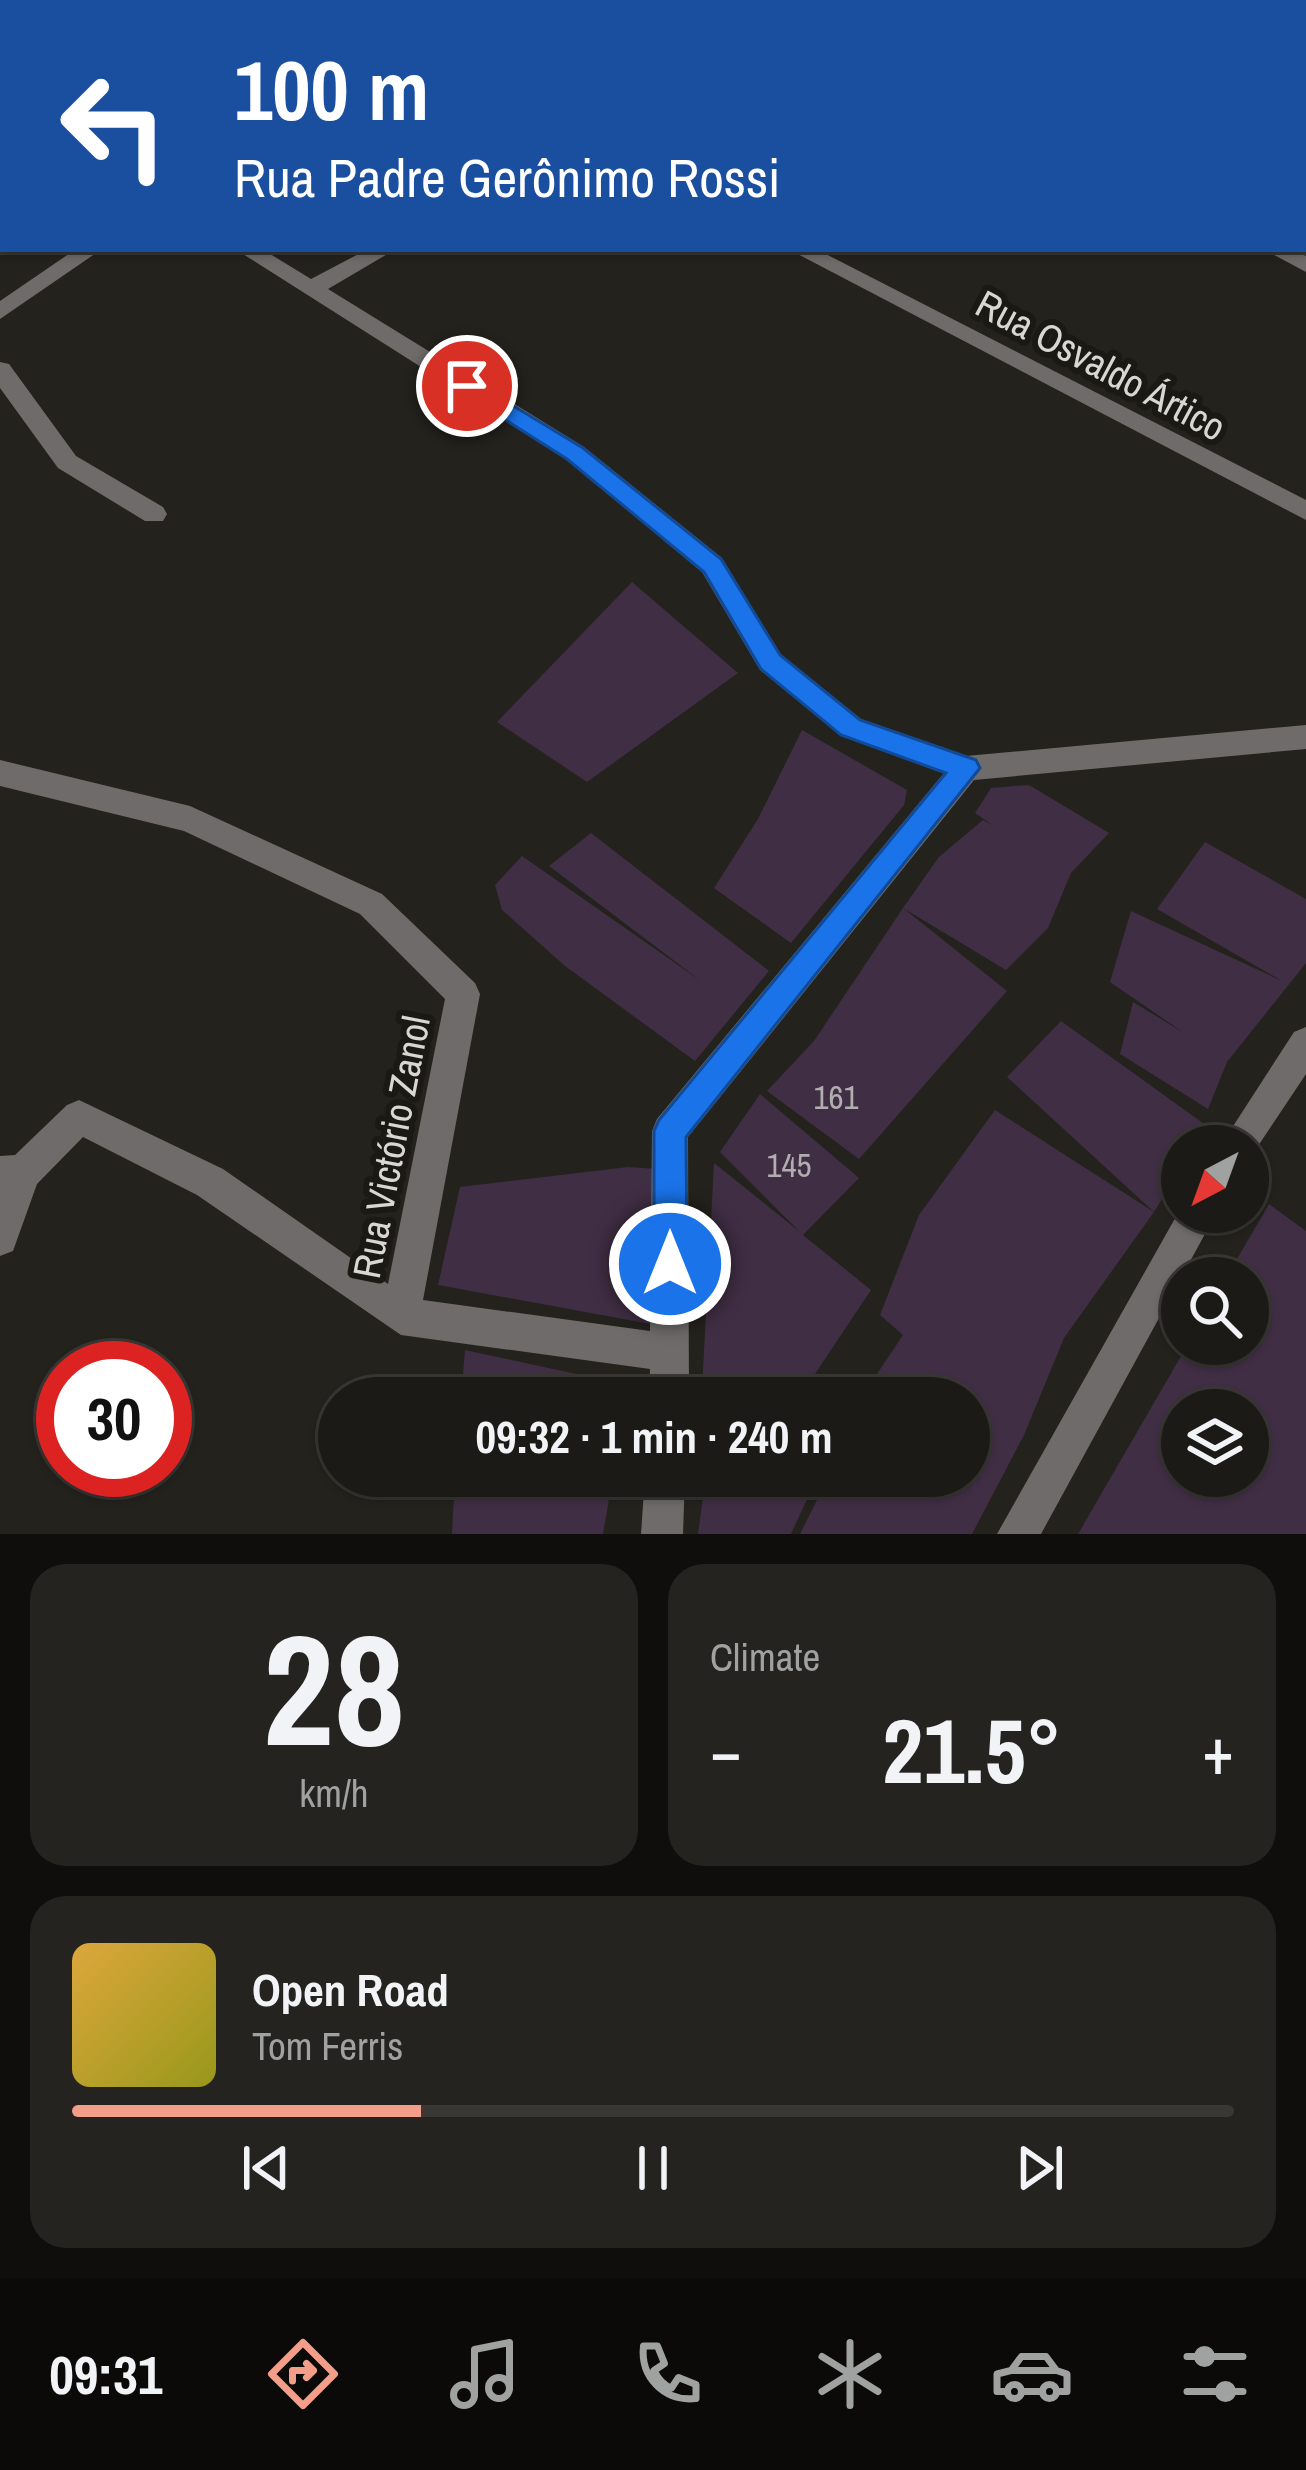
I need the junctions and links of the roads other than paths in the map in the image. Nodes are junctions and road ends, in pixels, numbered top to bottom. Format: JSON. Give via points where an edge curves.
{"nodes":[{"id":1,"x":87,"y":252,"type":"edge"},
{"id":2,"x":251,"y":252,"type":"edge"},
{"id":3,"x":379,"y":252,"type":"edge"},
{"id":4,"x":805,"y":252,"type":"edge"},
{"id":5,"x":310,"y":289,"type":"junction"},
{"id":6,"x":0,"y":312,"type":"edge"},
{"id":7,"x":0,"y":370,"type":"edge"},
{"id":8,"x":1306,"y":511,"type":"edge"},
{"id":9,"x":154,"y":514,"type":"dead end"},
{"id":10,"x":1305,"y":735,"type":"edge"},
{"id":11,"x":966,"y":768,"type":"junction"},
{"id":12,"x":0,"y":773,"type":"edge"},
{"id":13,"x":1306,"y":1043,"type":"edge"},
{"id":14,"x":1254,"y":1125,"type":"edge"},
{"id":15,"x":11,"y":1173,"type":"edge"},
{"id":16,"x":1187,"y":1233,"type":"edge"},
{"id":17,"x":0,"y":1238,"type":"edge"},
{"id":18,"x":401,"y":1316,"type":"junction"},
{"id":19,"x":671,"y":1353,"type":"junction"},
{"id":20,"x":670,"y":1377,"type":"edge"},
{"id":21,"x":664,"y":1497,"type":"edge"},
{"id":22,"x":662,"y":1534,"type":"edge"},
{"id":23,"x":1018,"y":1534,"type":"edge"}],
"edges":[{"from":1,"to":6,"type":"street"},
{"from":2,"to":5,"type":"street"},
{"from":3,"to":5,"type":"street"},
{"from":4,"to":8,"type":"street","name":"Rua Osvaldo Ártico"},
{"from":5,"to":11,"type":"street","via":[[575,453],[712,565],[770,662],[851,727]]},
{"from":7,"to":9,"type":"street","via":[[67,462]]},
{"from":10,"to":11,"type":"street"},
{"from":11,"to":19,"type":"street","via":[[670,1131]]},
{"from":12,"to":18,"type":"street","name":"Rua Victório Zanol","via":[[190,819],[371,904],[463,994]]},
{"from":13,"to":14,"type":"street"},
{"from":15,"to":17,"type":"street"},
{"from":15,"to":18,"type":"street","via":[[79,1117],[210,1182]]},
{"from":16,"to":23,"type":"street"},
{"from":18,"to":19,"type":"street"},
{"from":19,"to":20,"type":"street"},
{"from":21,"to":22,"type":"street"}]}
